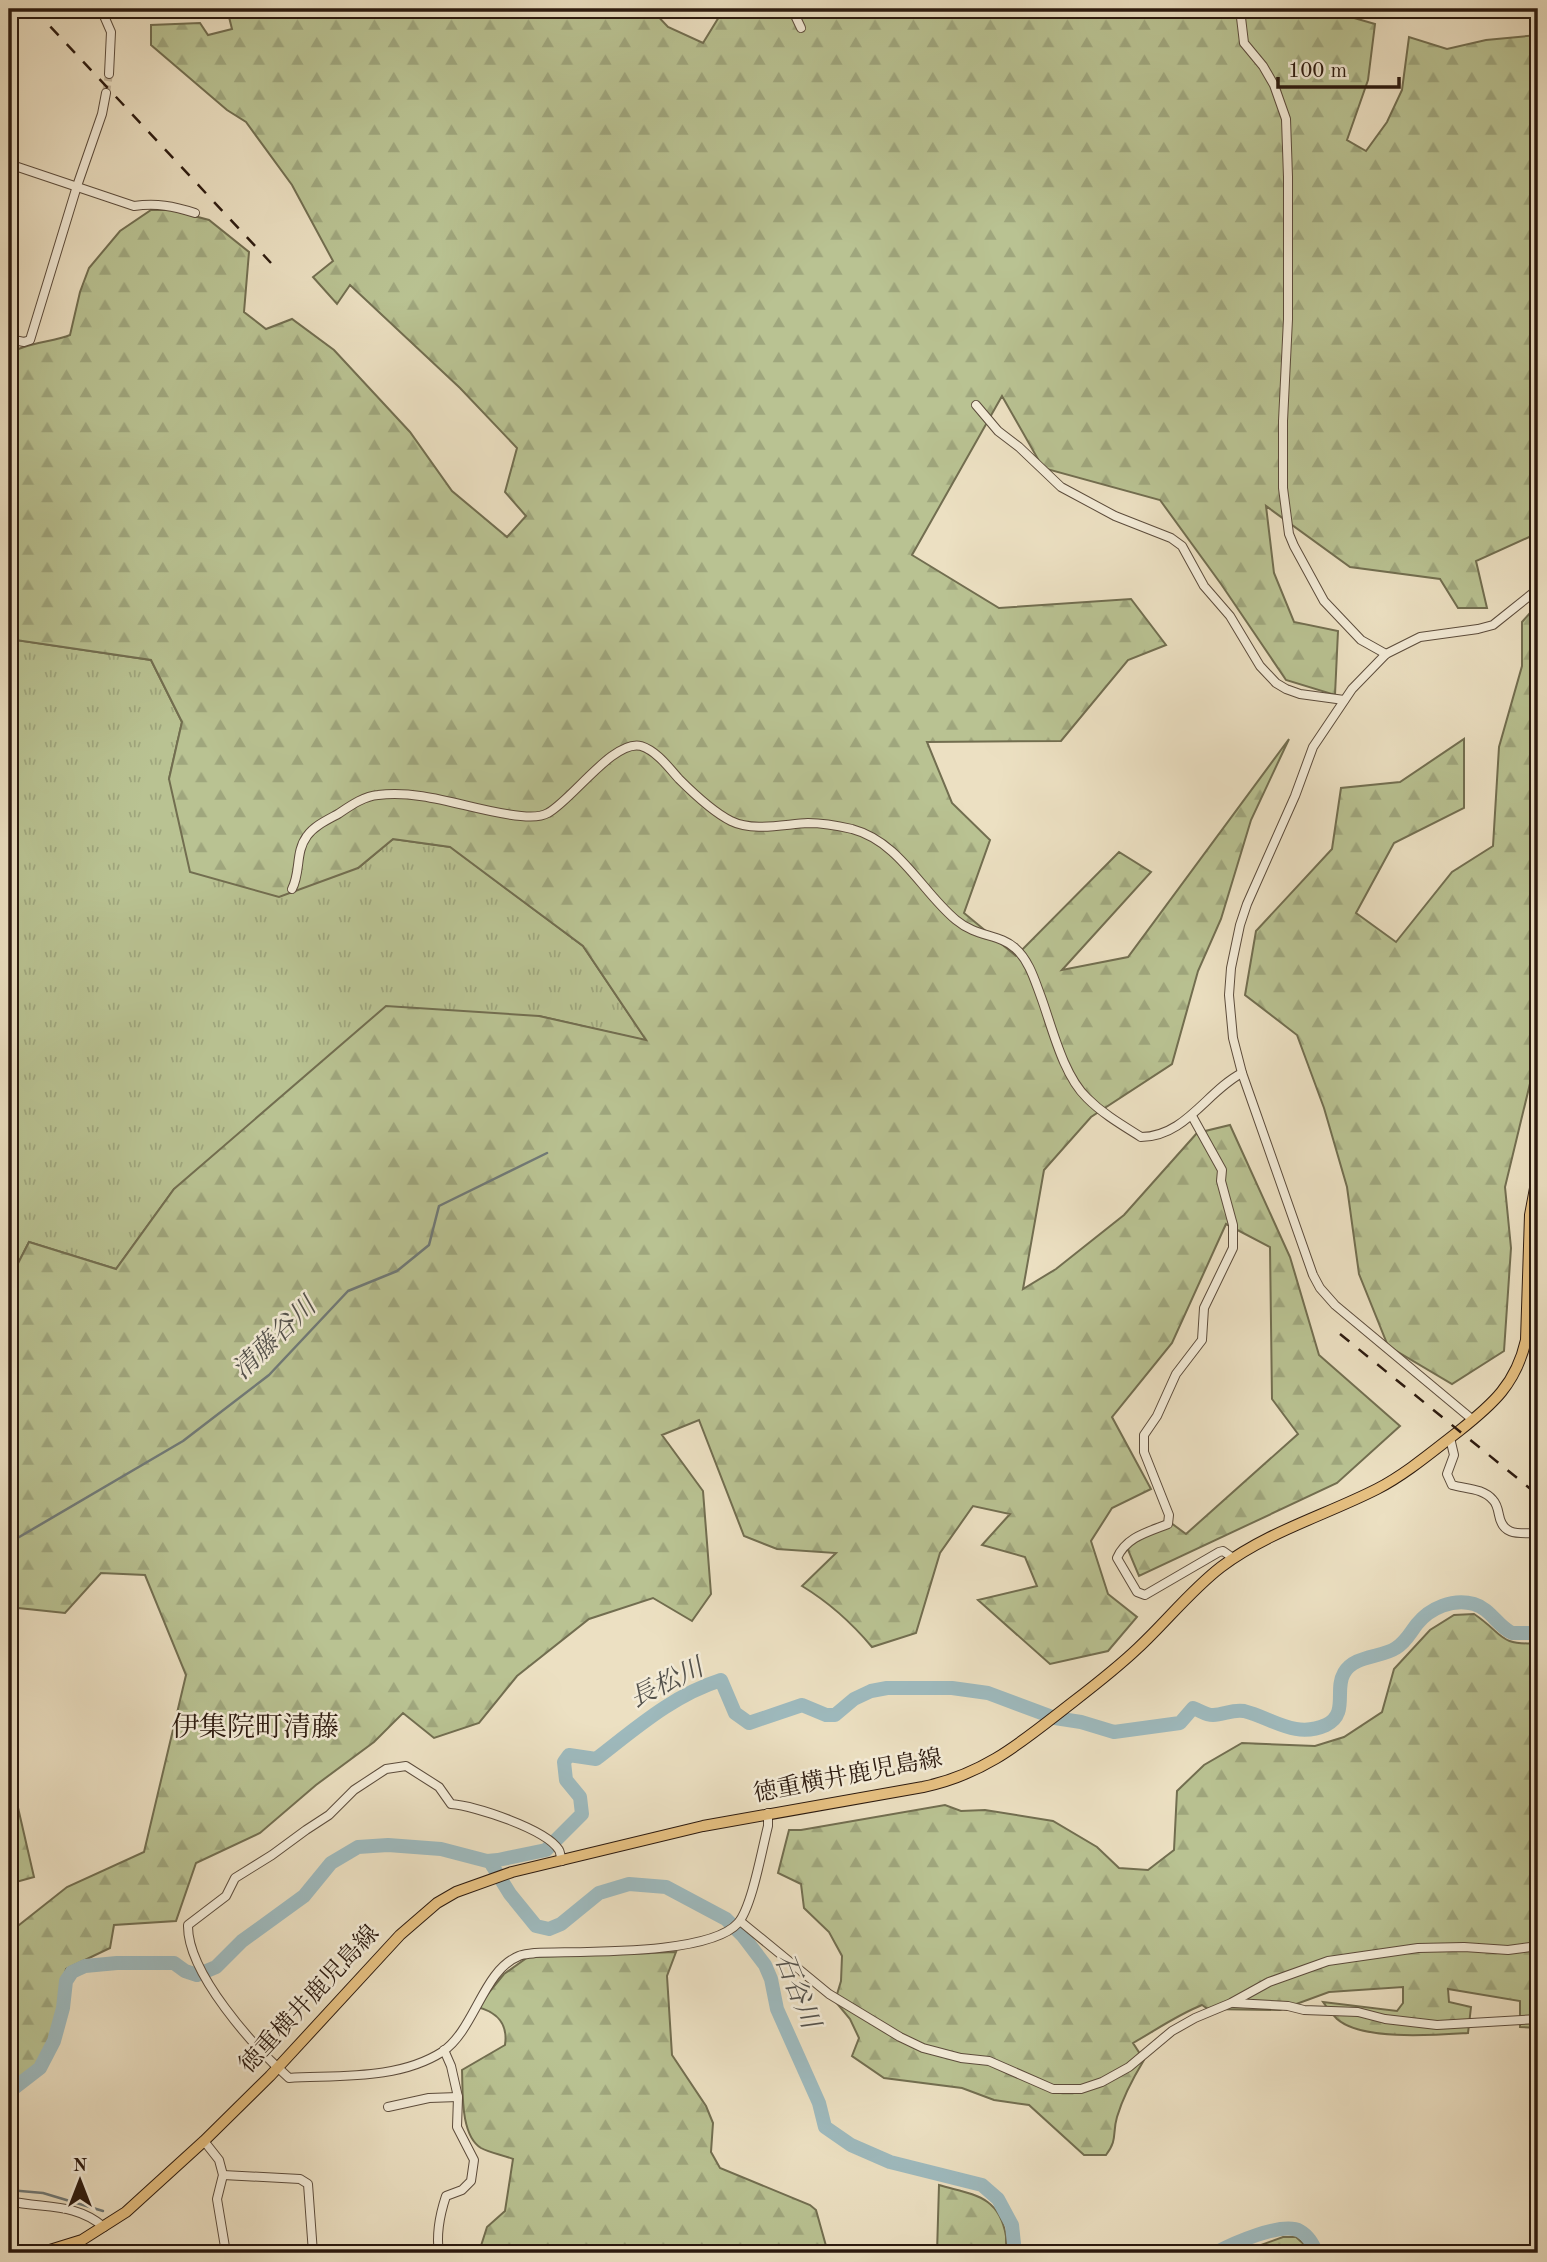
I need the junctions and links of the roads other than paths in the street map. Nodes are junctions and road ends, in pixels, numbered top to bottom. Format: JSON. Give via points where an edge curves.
{"nodes":[{"id":1,"x":101,"y":9,"type":"edge"},
{"id":2,"x":792,"y":9,"type":"edge"},
{"id":3,"x":1240,"y":9,"type":"edge"},
{"id":4,"x":801,"y":28,"type":"dead end"},
{"id":5,"x":109,"y":74,"type":"tunnel mouth"},
{"id":6,"x":106,"y":93,"type":"tunnel mouth"},
{"id":7,"x":9,"y":164,"type":"edge"},
{"id":8,"x":77,"y":186,"type":"junction"},
{"id":9,"x":195,"y":213,"type":"dead end"},
{"id":10,"x":9,"y":339,"type":"edge"},
{"id":11,"x":976,"y":405,"type":"dead end"},
{"id":12,"x":1538,"y":589,"type":"edge"},
{"id":13,"x":1386,"y":654,"type":"junction"},
{"id":14,"x":1344,"y":700,"type":"junction"},
{"id":15,"x":292,"y":889,"type":"dead end"},
{"id":16,"x":1242,"y":1073,"type":"junction"},
{"id":17,"x":1192,"y":1116,"type":"junction"},
{"id":18,"x":1538,"y":1172,"type":"edge"},
{"id":19,"x":1473,"y":1420,"type":"junction"},
{"id":20,"x":1450,"y":1438,"type":"junction"},
{"id":21,"x":1538,"y":1533,"type":"edge"},
{"id":22,"x":1233,"y":1558,"type":"junction"},
{"id":23,"x":768,"y":1813,"type":"junction"},
{"id":24,"x":562,"y":1861,"type":"junction"},
{"id":25,"x":740,"y":1921,"type":"junction"},
{"id":26,"x":1538,"y":1947,"type":"edge"},
{"id":27,"x":1231,"y":2003,"type":"junction"},
{"id":28,"x":1538,"y":2019,"type":"edge"},
{"id":29,"x":444,"y":2050,"type":"junction"},
{"id":30,"x":278,"y":2068,"type":"junction"},
{"id":31,"x":458,"y":2097,"type":"junction"},
{"id":32,"x":388,"y":2107,"type":"dead end"},
{"id":33,"x":204,"y":2141,"type":"junction"},
{"id":34,"x":223,"y":2175,"type":"junction"},
{"id":35,"x":11,"y":2204,"type":"edge"},
{"id":36,"x":104,"y":2227,"type":"junction"},
{"id":37,"x":40,"y":2253,"type":"edge"},
{"id":38,"x":226,"y":2253,"type":"edge"},
{"id":39,"x":313,"y":2253,"type":"edge"},
{"id":40,"x":439,"y":2253,"type":"edge"}],
"edges":[{"from":1,"to":5,"type":"street","via":[[111,32]]},
{"from":2,"to":4,"type":"street"},
{"from":3,"to":13,"type":"street","via":[[1244,43],[1274,85],[1286,119],[1288,319],[1283,488],[1289,534],[1324,601],[1361,640]]},
{"from":6,"to":8,"type":"street"},
{"from":7,"to":8,"type":"street"},
{"from":8,"to":9,"type":"street","via":[[134,206],[155,203]]},
{"from":8,"to":10,"type":"street","via":[[30,340]]},
{"from":11,"to":14,"type":"street","via":[[1060,486],[1182,546],[1204,586],[1276,682],[1300,694]]},
{"from":12,"to":13,"type":"street","via":[[1493,625],[1420,638]]},
{"from":13,"to":14,"type":"street"},
{"from":14,"to":16,"type":"street","via":[[1313,747],[1240,925],[1229,995]]},
{"from":15,"to":17,"type":"street","via":[[299,852],[308,834],[357,802],[377,794],[420,796],[511,815],[540,816],[562,803],[615,754],[627,746],[641,746],[731,821],[842,828],[890,850],[953,918],[976,934],[1004,940],[1016,949],[1031,973],[1055,1043],[1085,1097],[1141,1137],[1164,1132]]},
{"from":16,"to":17,"type":"street","via":[[1218,1089]]},
{"from":16,"to":19,"type":"street","via":[[1320,1289]]},
{"from":17,"to":22,"type":"street","via":[[1222,1170],[1233,1248],[1204,1308],[1202,1340],[1176,1374],[1144,1435],[1144,1452],[1169,1515],[1168,1524],[1134,1537],[1117,1558],[1137,1592],[1145,1595],[1219,1552]]},
{"from":18,"to":19,"type":"main road","name":"徳重横井鹿児島線","via":[[1530,1215],[1522,1357],[1502,1392]]},
{"from":19,"to":20,"type":"main road","name":"徳重横井鹿児島線"},
{"from":20,"to":21,"type":"street","via":[[1454,1454],[1447,1474],[1452,1485],[1492,1498],[1503,1528],[1509,1532]]},
{"from":20,"to":22,"type":"main road","name":"徳重横井鹿児島線","via":[[1377,1489]]},
{"from":22,"to":23,"type":"main road","name":"徳重横井鹿児島線","via":[[1101,1681],[993,1762],[947,1782]]},
{"from":23,"to":24,"type":"main road","name":"徳重横井鹿児島線"},
{"from":23,"to":25,"type":"street"},
{"from":24,"to":30,"type":"main road","name":"徳重横井鹿児島線","via":[[491,1878],[456,1892],[420,1916]]},
{"from":24,"to":30,"type":"street","via":[[554,1845],[511,1820],[451,1804],[439,1787],[406,1766],[386,1769],[354,1790],[329,1815],[235,1878],[226,1896],[188,1925],[188,1940],[205,1979]]},
{"from":25,"to":27,"type":"street","via":[[828,1994],[900,2037],[923,2048],[989,2061],[1053,2089],[1081,2089],[1102,2082],[1129,2067],[1172,2031]]},
{"from":25,"to":29,"type":"street","via":[[731,1930],[694,1943],[519,1956],[494,1978],[456,2039]]},
{"from":26,"to":27,"type":"street","via":[[1419,1948],[1328,1961],[1269,1982]]},
{"from":27,"to":28,"type":"street","via":[[1358,2012],[1437,2025]]},
{"from":29,"to":30,"type":"street","via":[[396,2071],[289,2078]]},
{"from":29,"to":31,"type":"street"},
{"from":30,"to":33,"type":"main road","name":"徳重横井鹿児島線"},
{"from":31,"to":32,"type":"street"},
{"from":31,"to":40,"type":"street","via":[[457,2127],[474,2160],[471,2181],[446,2196]]},
{"from":33,"to":34,"type":"street","via":[[219,2160]]},
{"from":33,"to":36,"type":"main road","name":"徳重横井鹿児島線","via":[[126,2213]]},
{"from":34,"to":38,"type":"street","via":[[217,2199]]},
{"from":34,"to":39,"type":"street","via":[[300,2179],[308,2184]]},
{"from":35,"to":36,"type":"street","via":[[71,2208]]},
{"from":36,"to":37,"type":"main road","name":"徳重横井鹿児島線","via":[[82,2240]]}]}
